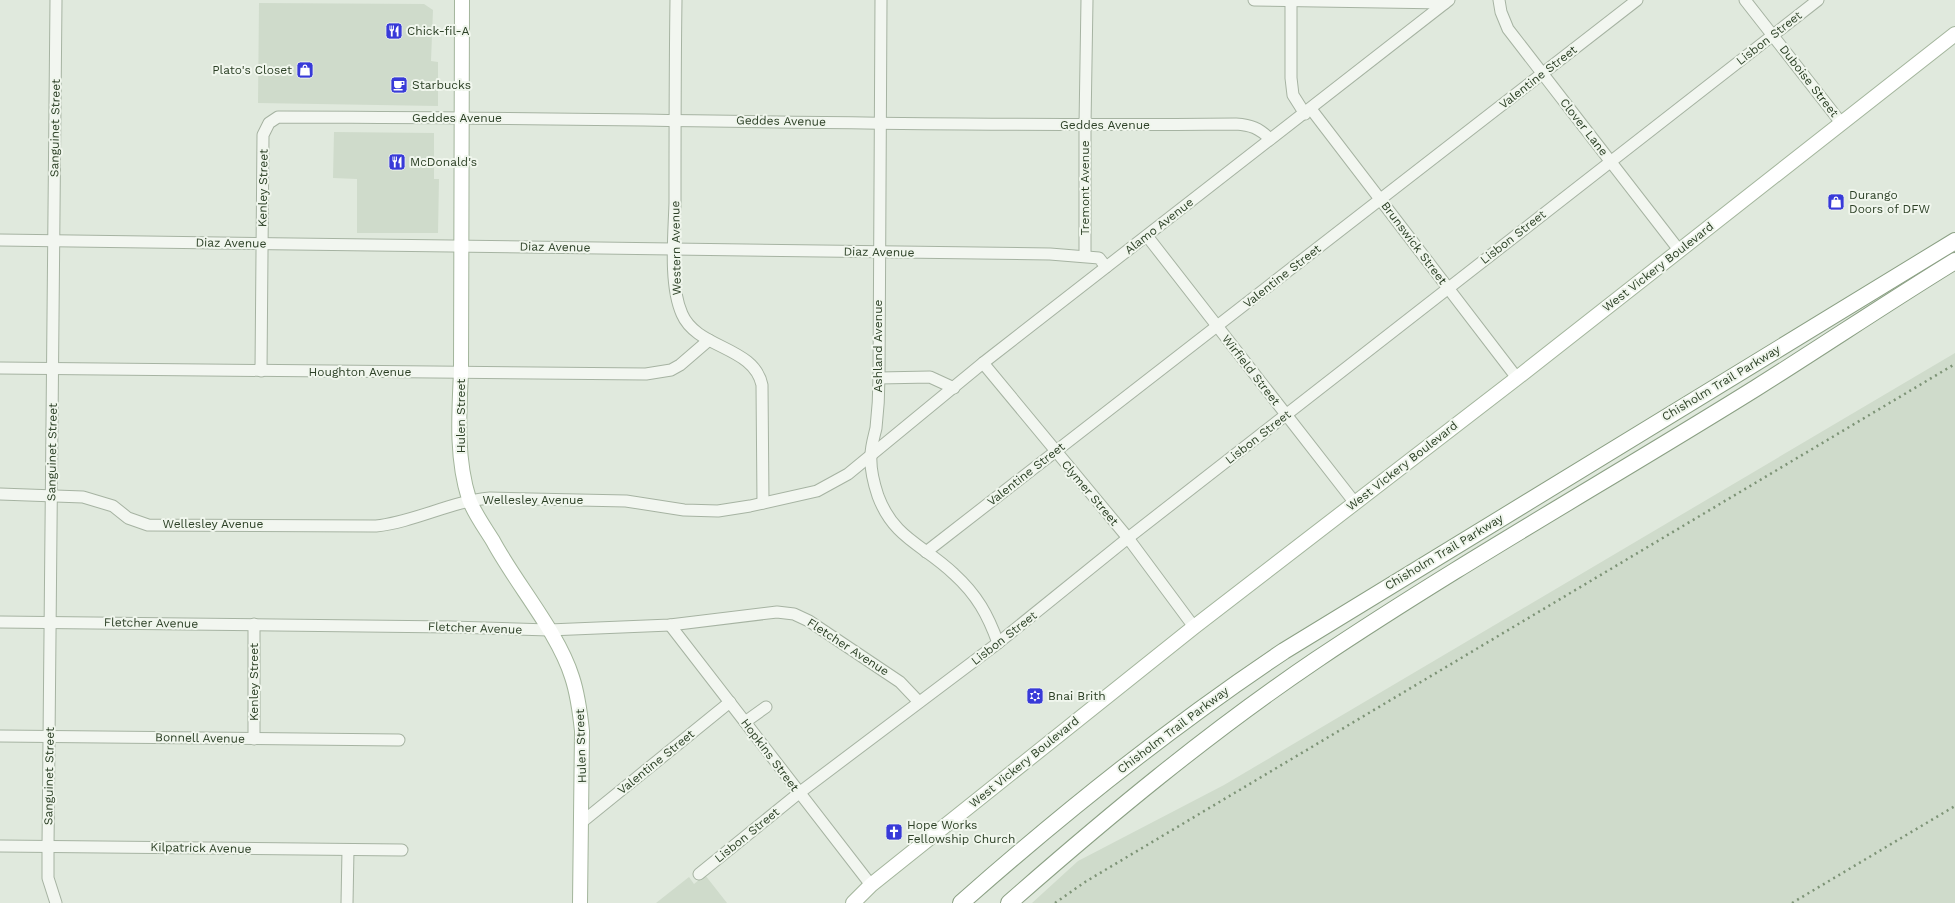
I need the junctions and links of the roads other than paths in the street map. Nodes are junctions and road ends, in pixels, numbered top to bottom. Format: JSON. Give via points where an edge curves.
{"nodes":[{"id":1,"x":56,"y":0,"type":"edge"},
{"id":2,"x":462,"y":0,"type":"edge"},
{"id":3,"x":676,"y":0,"type":"edge"},
{"id":4,"x":881,"y":0,"type":"edge"},
{"id":5,"x":1087,"y":0,"type":"edge"},
{"id":6,"x":1254,"y":0,"type":"edge"},
{"id":7,"x":1291,"y":0,"type":"edge"},
{"id":8,"x":1499,"y":0,"type":"edge"},
{"id":9,"x":1637,"y":0,"type":"edge"},
{"id":10,"x":1745,"y":0,"type":"edge"},
{"id":11,"x":1818,"y":0,"type":"edge"},
{"id":12,"x":1447,"y":2,"type":"edge"},
{"id":13,"x":1955,"y":34,"type":"edge"},
{"id":14,"x":1772,"y":35,"type":"junction"},
{"id":15,"x":1542,"y":73,"type":"junction"},
{"id":16,"x":1308,"y":111,"type":"junction"},
{"id":17,"x":288,"y":117,"type":"joint"},
{"id":18,"x":461,"y":118,"type":"junction"},
{"id":19,"x":675,"y":120,"type":"junction"},
{"id":20,"x":879,"y":123,"type":"junction"},
{"id":21,"x":1842,"y":124,"type":"junction"},
{"id":22,"x":1085,"y":125,"type":"junction"},
{"id":23,"x":1270,"y":139,"type":"junction"},
{"id":24,"x":1611,"y":162,"type":"junction"},
{"id":25,"x":1381,"y":199,"type":"junction"},
{"id":26,"x":1147,"y":236,"type":"junction"},
{"id":27,"x":0,"y":240,"type":"edge"},
{"id":28,"x":54,"y":241,"type":"junction"},
{"id":29,"x":1955,"y":241,"type":"edge"},
{"id":30,"x":262,"y":243,"type":"junction"},
{"id":31,"x":461,"y":245,"type":"junction"},
{"id":32,"x":674,"y":248,"type":"junction"},
{"id":33,"x":1679,"y":250,"type":"junction"},
{"id":34,"x":878,"y":252,"type":"junction"},
{"id":35,"x":1085,"y":256,"type":"junction"},
{"id":36,"x":1955,"y":261,"type":"edge"},
{"id":37,"x":1106,"y":267,"type":"junction"},
{"id":38,"x":1448,"y":288,"type":"junction"},
{"id":39,"x":1217,"y":326,"type":"junction"},
{"id":40,"x":708,"y":340,"type":"junction"},
{"id":41,"x":982,"y":363,"type":"junction"},
{"id":42,"x":0,"y":368,"type":"edge"},
{"id":43,"x":53,"y":369,"type":"junction"},
{"id":44,"x":261,"y":371,"type":"junction"},
{"id":45,"x":461,"y":372,"type":"junction"},
{"id":46,"x":879,"y":378,"type":"junction"},
{"id":47,"x":1517,"y":378,"type":"junction"},
{"id":48,"x":954,"y":388,"type":"junction"},
{"id":49,"x":1286,"y":415,"type":"junction"},
{"id":50,"x":1055,"y":451,"type":"junction"},
{"id":51,"x":871,"y":455,"type":"junction"},
{"id":52,"x":0,"y":494,"type":"edge"},
{"id":53,"x":52,"y":495,"type":"junction"},
{"id":54,"x":470,"y":500,"type":"junction"},
{"id":55,"x":763,"y":503,"type":"junction"},
{"id":56,"x":1355,"y":503,"type":"junction"},
{"id":57,"x":1128,"y":538,"type":"junction"},
{"id":58,"x":926,"y":552,"type":"junction"},
{"id":59,"x":0,"y":622,"type":"edge"},
{"id":60,"x":50,"y":622,"type":"junction"},
{"id":61,"x":254,"y":624,"type":"junction"},
{"id":62,"x":670,"y":625,"type":"junction"},
{"id":63,"x":1194,"y":627,"type":"junction"},
{"id":64,"x":549,"y":630,"type":"junction"},
{"id":65,"x":998,"y":643,"type":"junction"},
{"id":66,"x":730,"y":702,"type":"junction"},
{"id":67,"x":919,"y":702,"type":"junction"},
{"id":68,"x":766,"y":706,"type":"dead end"},
{"id":69,"x":745,"y":722,"type":"junction"},
{"id":70,"x":0,"y":736,"type":"edge"},
{"id":71,"x":49,"y":737,"type":"junction"},
{"id":72,"x":254,"y":739,"type":"junction"},
{"id":73,"x":399,"y":740,"type":"dead end"},
{"id":74,"x":800,"y":793,"type":"junction"},
{"id":75,"x":582,"y":822,"type":"junction"},
{"id":76,"x":0,"y":846,"type":"edge"},
{"id":77,"x":48,"y":846,"type":"junction"},
{"id":78,"x":348,"y":850,"type":"junction"},
{"id":79,"x":402,"y":850,"type":"dead end"},
{"id":80,"x":699,"y":874,"type":"dead end"},
{"id":81,"x":871,"y":885,"type":"junction"},
{"id":82,"x":1012,"y":900,"type":"edge"},
{"id":83,"x":582,"y":901,"type":"edge"},
{"id":84,"x":56,"y":903,"type":"edge"},
{"id":85,"x":347,"y":903,"type":"edge"},
{"id":86,"x":853,"y":903,"type":"edge"},
{"id":87,"x":961,"y":903,"type":"edge"}],
"edges":[{"from":1,"to":28,"type":"street","name":"Sanguinet Street"},
{"from":2,"to":18,"type":"main road","name":"Hulen Street"},
{"from":3,"to":19,"type":"street","name":"Western Avenue"},
{"from":4,"to":20,"type":"street","name":"Ashland Avenue"},
{"from":5,"to":22,"type":"street","name":"Tremont Avenue"},
{"from":6,"to":7,"type":"street"},
{"from":7,"to":12,"type":"street"},
{"from":7,"to":16,"type":"street","name":"Brunswick Street","via":[[1292,89],[1295,100]]},
{"from":8,"to":15,"type":"street","name":"Clover Lane","via":[[1508,30]]},
{"from":9,"to":15,"type":"street","name":"Valentine Street"},
{"from":10,"to":14,"type":"street","name":"Duboise Street"},
{"from":11,"to":14,"type":"street","name":"Lisbon Street"},
{"from":12,"to":16,"type":"street","name":"Alamo Avenue"},
{"from":13,"to":21,"type":"main road","name":"West Vickery Boulevard"},
{"from":14,"to":21,"type":"street","name":"Duboise Street"},
{"from":14,"to":24,"type":"street","name":"Lisbon Street"},
{"from":15,"to":24,"type":"street","name":"Clover Lane"},
{"from":15,"to":25,"type":"street","name":"Valentine Street"},
{"from":16,"to":23,"type":"street","name":"Alamo Avenue"},
{"from":16,"to":25,"type":"street","name":"Brunswick Street"},
{"from":17,"to":18,"type":"street","name":"Geddes Avenue"},
{"from":17,"to":30,"type":"street","name":"Kenley Street","via":[[272,120],[265,129]]},
{"from":18,"to":19,"type":"street","name":"Geddes Avenue"},
{"from":18,"to":31,"type":"main road","name":"Hulen Street"},
{"from":19,"to":20,"type":"street","name":"Geddes Avenue"},
{"from":19,"to":32,"type":"street","name":"Western Avenue"},
{"from":20,"to":22,"type":"street","name":"Geddes Avenue"},
{"from":20,"to":34,"type":"street","name":"Ashland Avenue"},
{"from":21,"to":33,"type":"main road","name":"West Vickery Boulevard"},
{"from":22,"to":23,"type":"street","name":"Geddes Avenue","via":[[1249,124]]},
{"from":22,"to":35,"type":"street","name":"Tremont Avenue"},
{"from":23,"to":26,"type":"street","name":"Alamo Avenue"},
{"from":24,"to":33,"type":"street","name":"Clover Lane"},
{"from":24,"to":38,"type":"street","name":"Lisbon Street"},
{"from":25,"to":38,"type":"street","name":"Brunswick Street"},
{"from":25,"to":39,"type":"street","name":"Valentine Street"},
{"from":26,"to":37,"type":"street","name":"Alamo Avenue"},
{"from":26,"to":39,"type":"street","name":"Wirfield Street"},
{"from":27,"to":28,"type":"street","name":"Diaz Avenue"},
{"from":28,"to":30,"type":"street","name":"Diaz Avenue"},
{"from":28,"to":43,"type":"street","name":"Sanguinet Street"},
{"from":29,"to":87,"type":"highway","name":"Chisholm Trail Parkway","via":[[1309,634],[1211,701],[1069,810]]},
{"from":30,"to":31,"type":"street","name":"Diaz Avenue"},
{"from":30,"to":44,"type":"street","name":"Kenley Street"},
{"from":31,"to":32,"type":"street","name":"Diaz Avenue"},
{"from":31,"to":45,"type":"main road","name":"Hulen Street"},
{"from":32,"to":34,"type":"street","name":"Diaz Avenue"},
{"from":32,"to":40,"type":"street","name":"Western Avenue","via":[[678,306],[688,325]]},
{"from":33,"to":47,"type":"main road","name":"West Vickery Boulevard"},
{"from":34,"to":35,"type":"street","name":"Diaz Avenue"},
{"from":34,"to":46,"type":"street","name":"Ashland Avenue"},
{"from":35,"to":37,"type":"street","name":"Diaz Avenue","via":[[1099,258]]},
{"from":36,"to":82,"type":"highway","name":"Chisholm Trail Parkway","via":[[1758,387],[1465,564],[1317,660],[1199,745]]},
{"from":37,"to":41,"type":"street","name":"Alamo Avenue"},
{"from":38,"to":47,"type":"street","name":"Brunswick Street"},
{"from":38,"to":49,"type":"street","name":"Lisbon Street"},
{"from":39,"to":49,"type":"street","name":"Wirfield Street"},
{"from":39,"to":50,"type":"street","name":"Valentine Street"},
{"from":40,"to":45,"type":"street","name":"Houghton Avenue","via":[[671,370],[646,374]]},
{"from":40,"to":55,"type":"street","name":"Western Avenue","via":[[754,366],[761,378]]},
{"from":41,"to":48,"type":"street","name":"Alamo Avenue"},
{"from":41,"to":50,"type":"street","name":"Clymer Street"},
{"from":42,"to":43,"type":"street","name":"Houghton Avenue"},
{"from":43,"to":44,"type":"street","name":"Houghton Avenue"},
{"from":43,"to":53,"type":"street","name":"Sanguinet Street"},
{"from":44,"to":45,"type":"street","name":"Houghton Avenue"},
{"from":45,"to":54,"type":"main road","name":"Hulen Street","via":[[459,434],[462,468]]},
{"from":46,"to":48,"type":"street","via":[[930,377]]},
{"from":46,"to":51,"type":"street","name":"Ashland Avenue","via":[[877,421]]},
{"from":47,"to":56,"type":"main road","name":"West Vickery Boulevard"},
{"from":48,"to":51,"type":"street","name":"Alamo Avenue"},
{"from":49,"to":56,"type":"street","name":"Wirfield Street"},
{"from":49,"to":57,"type":"street","name":"Lisbon Street"},
{"from":50,"to":57,"type":"street","name":"Clymer Street"},
{"from":50,"to":58,"type":"street","name":"Valentine Street"},
{"from":51,"to":55,"type":"street","name":"Wellesley Avenue","via":[[848,474],[816,492]]},
{"from":51,"to":58,"type":"street","name":"Ashland Avenue","via":[[878,495],[885,514],[905,538]]},
{"from":52,"to":53,"type":"street","name":"Wellesley Avenue"},
{"from":53,"to":54,"type":"street","name":"Wellesley Avenue","via":[[92,499],[113,506],[128,518],[162,525],[376,526]]},
{"from":53,"to":60,"type":"street","name":"Sanguinet Street"},
{"from":54,"to":55,"type":"street","name":"Wellesley Avenue","via":[[533,498],[626,501],[684,510],[718,511]]},
{"from":54,"to":64,"type":"main road","name":"Hulen Street","via":[[503,560]]},
{"from":56,"to":63,"type":"main road","name":"West Vickery Boulevard"},
{"from":57,"to":63,"type":"street","name":"Clymer Street"},
{"from":57,"to":65,"type":"street","name":"Lisbon Street"},
{"from":58,"to":65,"type":"street","name":"Ashland Avenue","via":[[954,573],[980,602]]},
{"from":59,"to":60,"type":"street","name":"Fletcher Avenue"},
{"from":60,"to":61,"type":"street","name":"Fletcher Avenue"},
{"from":60,"to":71,"type":"street","name":"Sanguinet Street"},
{"from":61,"to":64,"type":"street","name":"Fletcher Avenue"},
{"from":61,"to":72,"type":"street","name":"Kenley Street"},
{"from":62,"to":64,"type":"street","name":"Fletcher Avenue"},
{"from":62,"to":66,"type":"street","name":"Hopkins Street"},
{"from":62,"to":67,"type":"street","name":"Fletcher Avenue","via":[[761,613],[794,614],[881,668],[900,682]]},
{"from":63,"to":81,"type":"main road","name":"West Vickery Boulevard"},
{"from":64,"to":75,"type":"main road","name":"Hulen Street","via":[[572,676],[579,703],[582,731]]},
{"from":65,"to":67,"type":"street","name":"Lisbon Street"},
{"from":66,"to":69,"type":"street","name":"Hopkins Street"},
{"from":66,"to":75,"type":"street","name":"Valentine Street"},
{"from":67,"to":74,"type":"street","name":"Lisbon Street"},
{"from":68,"to":69,"type":"street"},
{"from":69,"to":74,"type":"street","name":"Hopkins Street"},
{"from":70,"to":71,"type":"street","name":"Bonnell Avenue"},
{"from":71,"to":72,"type":"street","name":"Bonnell Avenue"},
{"from":71,"to":77,"type":"street","name":"Sanguinet Street"},
{"from":72,"to":73,"type":"street","name":"Bonnell Avenue"},
{"from":74,"to":80,"type":"street","name":"Lisbon Street"},
{"from":74,"to":81,"type":"street","name":"Hopkins Street"},
{"from":75,"to":83,"type":"main road","name":"Hulen Street"},
{"from":76,"to":77,"type":"street","name":"Kilpatrick Avenue"},
{"from":77,"to":78,"type":"street","name":"Kilpatrick Avenue"},
{"from":77,"to":84,"type":"street","name":"Sanguinet Street","via":[[48,878]]},
{"from":78,"to":79,"type":"street","name":"Kilpatrick Avenue"},
{"from":78,"to":85,"type":"street"},
{"from":81,"to":86,"type":"main road","name":"West Vickery Boulevard"}]}
